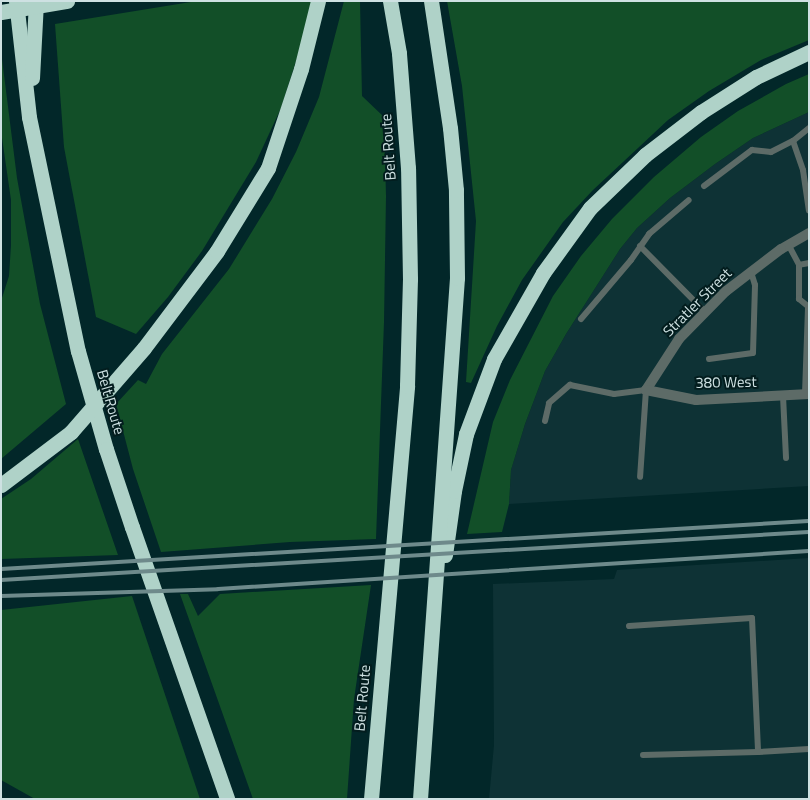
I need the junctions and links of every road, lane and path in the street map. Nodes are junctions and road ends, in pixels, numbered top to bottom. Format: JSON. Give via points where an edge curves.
{"nodes":[{"id":1,"x":16,"y":1,"type":"edge"},
{"id":2,"x":36,"y":1,"type":"edge"},
{"id":3,"x":67,"y":1,"type":"edge"},
{"id":4,"x":318,"y":1,"type":"edge"},
{"id":5,"x":390,"y":1,"type":"edge"},
{"id":6,"x":431,"y":1,"type":"edge"},
{"id":7,"x":1,"y":12,"type":"edge"},
{"id":8,"x":809,"y":52,"type":"edge"},
{"id":9,"x":29,"y":117,"type":"junction"},
{"id":10,"x":809,"y":128,"type":"edge"},
{"id":11,"x":793,"y":141,"type":"junction"},
{"id":12,"x":704,"y":186,"type":"dead end"},
{"id":13,"x":689,"y":200,"type":"dead end"},
{"id":14,"x":809,"y":211,"type":"edge"},
{"id":15,"x":809,"y":233,"type":"edge"},
{"id":16,"x":788,"y":244,"type":"junction"},
{"id":17,"x":640,"y":246,"type":"junction"},
{"id":18,"x":809,"y":263,"type":"edge"},
{"id":19,"x":799,"y":265,"type":"junction"},
{"id":20,"x":751,"y":272,"type":"junction"},
{"id":21,"x":808,"y":307,"type":"edge"},
{"id":22,"x":705,"y":312,"type":"junction"},
{"id":23,"x":581,"y":320,"type":"dead end"},
{"id":24,"x":709,"y":359,"type":"dead end"},
{"id":25,"x":646,"y":390,"type":"junction"},
{"id":26,"x":807,"y":394,"type":"edge"},
{"id":27,"x":783,"y":396,"type":"junction"},
{"id":28,"x":544,"y":420,"type":"dead end"},
{"id":29,"x":786,"y":458,"type":"dead end"},
{"id":30,"x":640,"y":477,"type":"dead end"},
{"id":31,"x":1,"y":485,"type":"edge"},
{"id":32,"x":629,"y":626,"type":"dead end"},
{"id":33,"x":427,"y":685,"type":"junction"},
{"id":34,"x":809,"y":750,"type":"edge"},
{"id":35,"x":758,"y":752,"type":"junction"},
{"id":36,"x":643,"y":755,"type":"dead end"},
{"id":37,"x":228,"y":799,"type":"edge"},
{"id":38,"x":371,"y":799,"type":"edge"},
{"id":39,"x":420,"y":799,"type":"edge"}],
"edges":[{"from":1,"to":9,"type":"highway","name":"Belt Route"},
{"from":2,"to":9,"type":"highway"},
{"from":3,"to":7,"type":"highway","bridge":true},
{"from":4,"to":31,"type":"highway","bridge":true,"via":[[301,69],[268,168],[217,251],[144,348],[71,432]]},
{"from":5,"to":38,"type":"highway","name":"Belt Route","via":[[399,53],[408,168],[410,279],[406,386]]},
{"from":6,"to":33,"type":"highway","via":[[456,190],[457,278]]},
{"from":8,"to":33,"type":"highway","via":[[756,77],[701,112],[645,155],[590,208],[543,273],[494,359],[466,434],[454,490]]},
{"from":9,"to":37,"type":"highway","name":"Belt Route","via":[[63,286],[106,449]]},
{"from":10,"to":11,"type":"lane"},
{"from":11,"to":12,"type":"lane","via":[[771,152],[752,150]]},
{"from":11,"to":14,"type":"lane","via":[[803,170]]},
{"from":13,"to":17,"type":"lane","via":[[649,234]]},
{"from":15,"to":16,"type":"street","name":"Stratler Street"},
{"from":16,"to":19,"type":"lane"},
{"from":16,"to":20,"type":"street","name":"Stratler Street"},
{"from":17,"to":22,"type":"lane"},
{"from":17,"to":23,"type":"lane"},
{"from":18,"to":19,"type":"lane"},
{"from":19,"to":21,"type":"lane","via":[[799,299]]},
{"from":20,"to":22,"type":"street","name":"Stratler Street"},
{"from":20,"to":24,"type":"lane","via":[[755,285],[753,353]]},
{"from":21,"to":26,"type":"lane"},
{"from":22,"to":25,"type":"street","name":"Stratler Street","via":[[679,339]]},
{"from":25,"to":27,"type":"street","name":"380 West","via":[[696,400]]},
{"from":25,"to":28,"type":"lane","via":[[614,394],[570,385],[549,403]]},
{"from":25,"to":30,"type":"lane"},
{"from":26,"to":27,"type":"street","name":"380 West"},
{"from":27,"to":29,"type":"lane"},
{"from":32,"to":35,"type":"lane","via":[[752,618]]},
{"from":33,"to":39,"type":"highway"},
{"from":34,"to":35,"type":"lane"},
{"from":35,"to":36,"type":"lane"}]}
